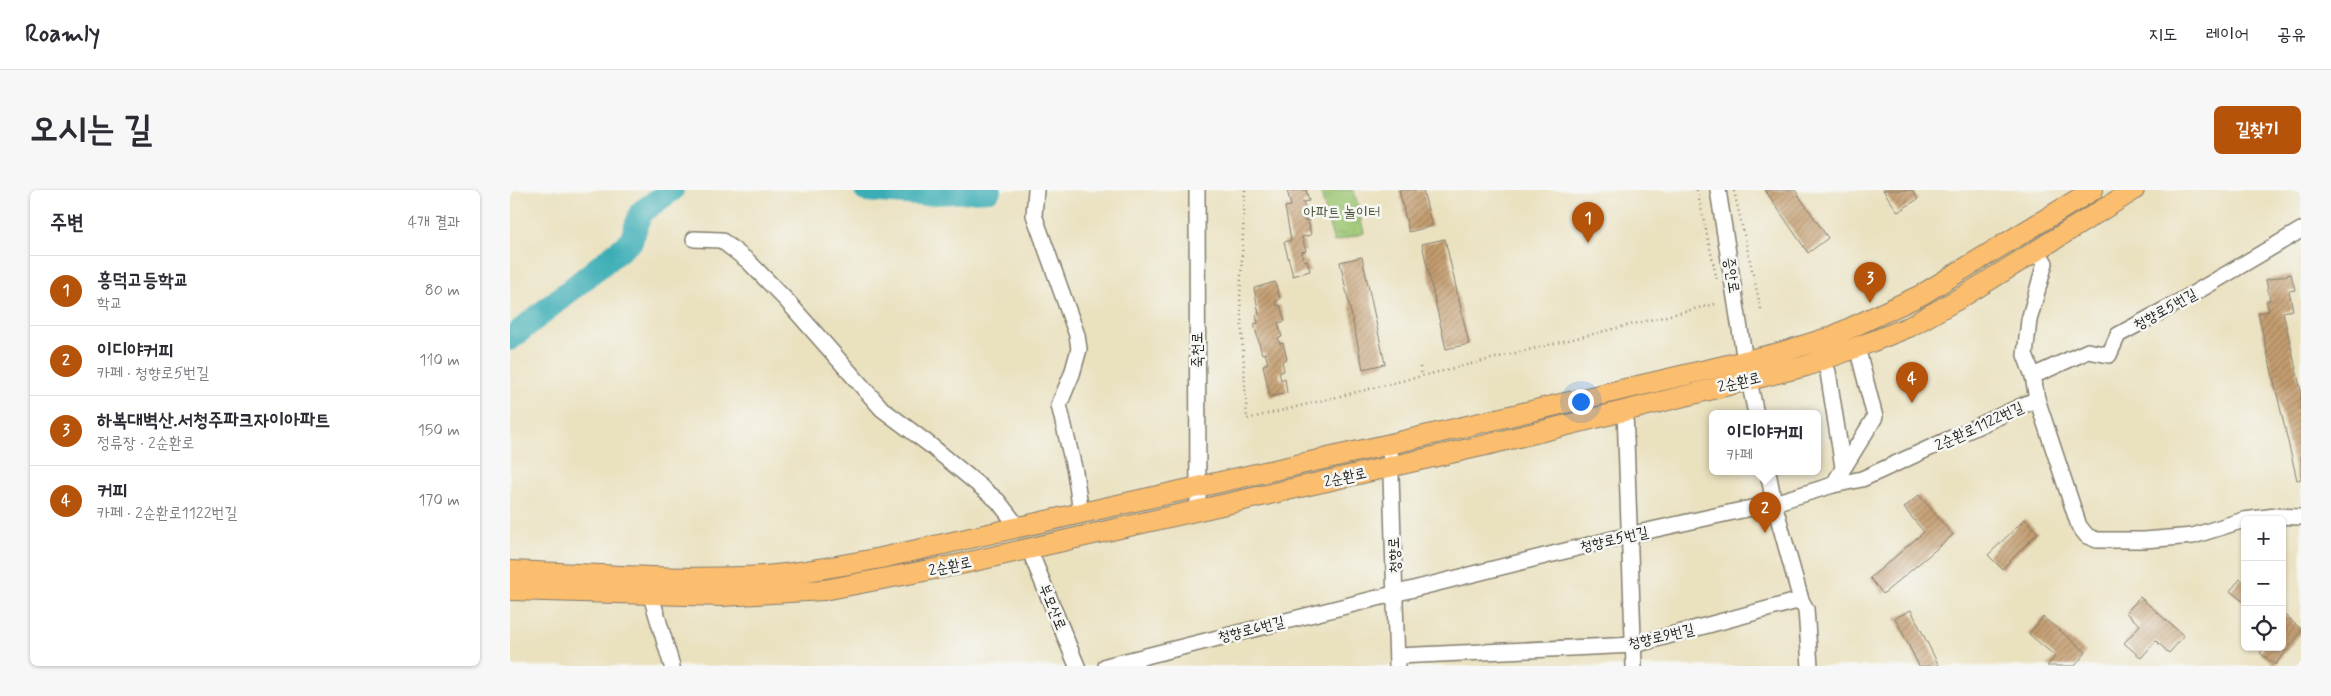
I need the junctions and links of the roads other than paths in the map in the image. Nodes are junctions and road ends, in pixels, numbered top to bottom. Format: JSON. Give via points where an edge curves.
{"nodes":[{"id":1,"x":1036,"y":190,"type":"edge"},
{"id":2,"x":1197,"y":190,"type":"edge"},
{"id":3,"x":1718,"y":190,"type":"edge"},
{"id":4,"x":2093,"y":190,"type":"edge"},
{"id":5,"x":2134,"y":190,"type":"edge"},
{"id":6,"x":2301,"y":230,"type":"edge"},
{"id":7,"x":694,"y":240,"type":"dead end"},
{"id":8,"x":2037,"y":250,"type":"junction"},
{"id":9,"x":1857,"y":347,"type":"junction"},
{"id":10,"x":1822,"y":360,"type":"junction"},
{"id":11,"x":1747,"y":370,"type":"junction"},
{"id":12,"x":2033,"y":376,"type":"junction"},
{"id":13,"x":2037,"y":399,"type":"junction"},
{"id":14,"x":1755,"y":410,"type":"edge"},
{"id":15,"x":1625,"y":411,"type":"junction"},
{"id":16,"x":1390,"y":444,"type":"junction"},
{"id":17,"x":1391,"y":467,"type":"junction"},
{"id":18,"x":1843,"y":468,"type":"junction"},
{"id":19,"x":1769,"y":475,"type":"edge"},
{"id":20,"x":1832,"y":485,"type":"junction"},
{"id":21,"x":1198,"y":487,"type":"junction"},
{"id":22,"x":1774,"y":503,"type":"junction"},
{"id":23,"x":1198,"y":510,"type":"junction"},
{"id":24,"x":1080,"y":512,"type":"junction"},
{"id":25,"x":2301,"y":517,"type":"edge"},
{"id":26,"x":1018,"y":527,"type":"junction"},
{"id":27,"x":1629,"y":534,"type":"junction"},
{"id":28,"x":1029,"y":548,"type":"junction"},
{"id":29,"x":510,"y":571,"type":"edge"},
{"id":30,"x":647,"y":584,"type":"junction"},
{"id":31,"x":510,"y":590,"type":"edge"},
{"id":32,"x":1395,"y":592,"type":"junction"},
{"id":33,"x":1801,"y":600,"type":"junction"},
{"id":34,"x":1634,"y":645,"type":"junction"},
{"id":35,"x":1397,"y":661,"type":"edge"},
{"id":36,"x":672,"y":666,"type":"edge"},
{"id":37,"x":1077,"y":666,"type":"edge"},
{"id":38,"x":1106,"y":666,"type":"edge"},
{"id":39,"x":1634,"y":666,"type":"edge"},
{"id":40,"x":1810,"y":666,"type":"edge"}],
"edges":[{"from":1,"to":24,"type":"street","via":[[1034,215],[1079,349],[1058,405],[1075,472]]},
{"from":2,"to":21,"type":"street","name":"죽천로"},
{"from":3,"to":11,"type":"street","name":"증안로"},
{"from":4,"to":11,"type":"main road","name":"2순환로","via":[[1921,295],[1831,337],[1779,353]]},
{"from":5,"to":8,"type":"main road","name":"2순환로"},
{"from":6,"to":12,"type":"street","name":"청향로5번길","via":[[2118,334],[2109,355],[2088,351]]},
{"from":7,"to":26,"type":"street","via":[[721,240],[748,262],[787,301],[882,409],[998,501]]},
{"from":8,"to":9,"type":"main road","name":"2순환로","via":[[1909,327]]},
{"from":8,"to":12,"type":"street","name":"2순환로1122번길","via":[[2044,263],[2029,320],[2025,355]]},
{"from":9,"to":10,"type":"main road","name":"2순환로"},
{"from":9,"to":18,"type":"street","via":[[1875,417]]},
{"from":10,"to":11,"type":"main road","name":"2순환로"},
{"from":10,"to":18,"type":"street","via":[[1828,372]]},
{"from":11,"to":14,"type":"street","name":"증안로"},
{"from":11,"to":15,"type":"main road","name":"2순환로"},
{"from":11,"to":16,"type":"main road","name":"2순환로"},
{"from":12,"to":13,"type":"street","name":"2순환로1122번길"},
{"from":13,"to":20,"type":"street","name":"2순환로1122번길","via":[[1862,479]]},
{"from":13,"to":25,"type":"street","via":[[2078,526],[2087,536],[2097,540],[2144,540],[2193,536],[2244,520]]},
{"from":15,"to":17,"type":"main road","name":"2순환로"},
{"from":15,"to":27,"type":"street"},
{"from":16,"to":17,"type":"street","name":"청향로"},
{"from":16,"to":21,"type":"main road","name":"2순환로"},
{"from":17,"to":23,"type":"main road","name":"2순환로"},
{"from":17,"to":32,"type":"street","name":"청향로"},
{"from":18,"to":20,"type":"street"},
{"from":19,"to":22,"type":"street"},
{"from":20,"to":22,"type":"street","name":"청향로5번길"},
{"from":21,"to":23,"type":"street","name":"죽천로"},
{"from":21,"to":24,"type":"main road","name":"2순환로"},
{"from":22,"to":27,"type":"street","name":"청향로5번길"},
{"from":22,"to":33,"type":"street"},
{"from":23,"to":28,"type":"main road","name":"2순환로"},
{"from":24,"to":26,"type":"main road","name":"2순환로"},
{"from":26,"to":30,"type":"main road","name":"2순환로","via":[[828,568],[766,576]]},
{"from":27,"to":32,"type":"street","name":"청향로5번길"},
{"from":27,"to":34,"type":"street"},
{"from":28,"to":30,"type":"main road","name":"2순환로","via":[[824,590],[722,596]]},
{"from":28,"to":37,"type":"street","name":"부모산로"},
{"from":29,"to":30,"type":"main road","name":"2순환로"},
{"from":30,"to":31,"type":"main road","name":"2순환로"},
{"from":30,"to":36,"type":"street"},
{"from":32,"to":35,"type":"street","name":"청향로"},
{"from":32,"to":38,"type":"street","name":"청향로6번길"},
{"from":33,"to":34,"type":"street","name":"청향로9번길"},
{"from":33,"to":40,"type":"street","via":[[1806,609]]},
{"from":34,"to":35,"type":"street","name":"청향로9번길"},
{"from":34,"to":39,"type":"street"}]}
